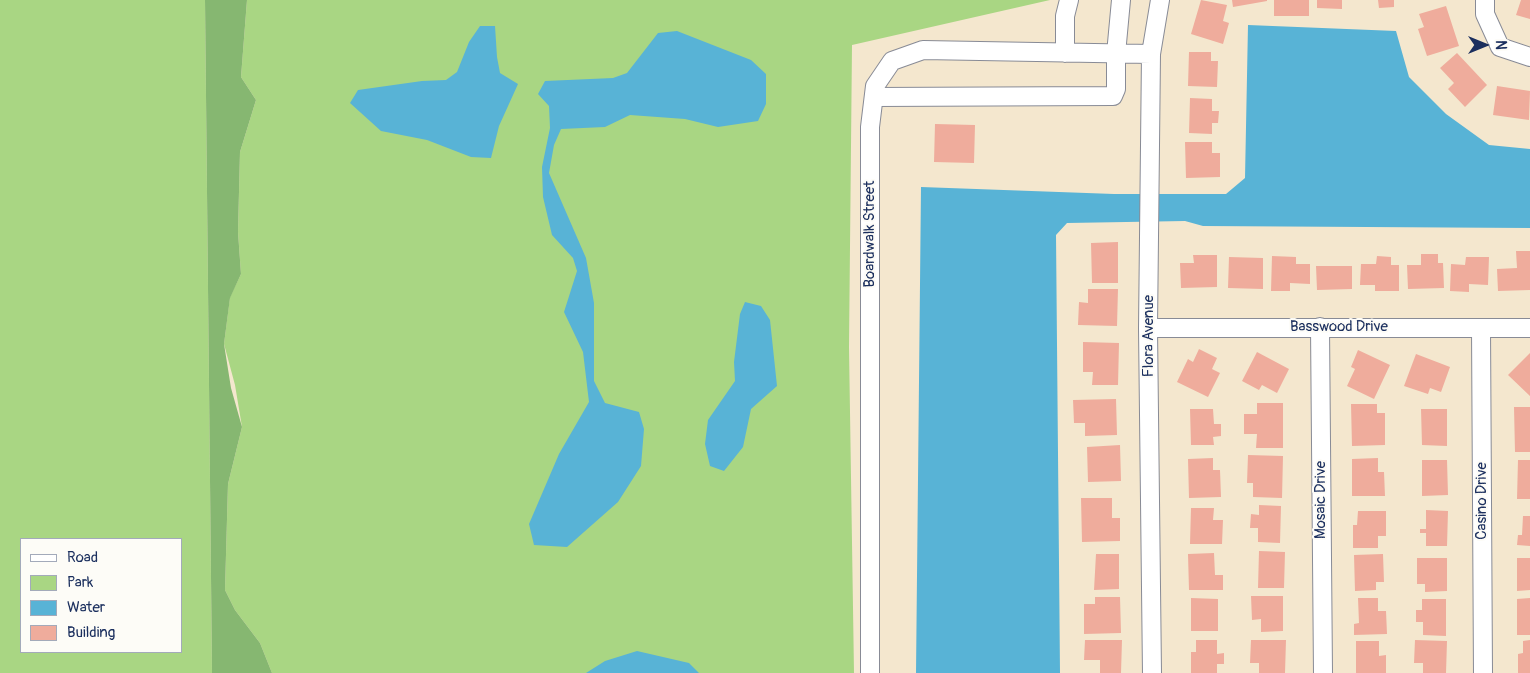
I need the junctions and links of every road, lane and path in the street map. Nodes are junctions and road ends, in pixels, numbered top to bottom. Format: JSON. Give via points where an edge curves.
{"nodes":[{"id":1,"x":1068,"y":0,"type":"edge"},
{"id":2,"x":1120,"y":0,"type":"edge"},
{"id":3,"x":1160,"y":0,"type":"edge"},
{"id":4,"x":1485,"y":0,"type":"edge"},
{"id":5,"x":1064,"y":53,"type":"junction"},
{"id":6,"x":1116,"y":54,"type":"junction"},
{"id":7,"x":1151,"y":54,"type":"junction"},
{"id":8,"x":1530,"y":58,"type":"edge"},
{"id":9,"x":874,"y":97,"type":"junction"},
{"id":10,"x":1320,"y":327,"type":"junction"},
{"id":11,"x":1148,"y":328,"type":"junction"},
{"id":12,"x":1481,"y":328,"type":"junction"},
{"id":13,"x":1530,"y":328,"type":"edge"},
{"id":14,"x":870,"y":673,"type":"edge"},
{"id":15,"x":1152,"y":673,"type":"edge"},
{"id":16,"x":1322,"y":673,"type":"edge"},
{"id":17,"x":1483,"y":673,"type":"edge"}],
"edges":[{"from":1,"to":5,"type":"street","via":[[1064,16]]},
{"from":2,"to":6,"type":"street"},
{"from":3,"to":7,"type":"street","name":"Flora Avenue"},
{"from":4,"to":8,"type":"street","via":[[1485,14],[1500,47]]},
{"from":5,"to":6,"type":"street","name":"Boardwalk Street"},
{"from":5,"to":9,"type":"street","name":"Boardwalk Street","via":[[923,50],[892,60],[875,86]]},
{"from":6,"to":7,"type":"street","name":"Boardwalk Street"},
{"from":6,"to":9,"type":"street","via":[[1113,96]]},
{"from":7,"to":11,"type":"street","name":"Flora Avenue"},
{"from":9,"to":14,"type":"street","name":"Boardwalk Street","via":[[870,127]]},
{"from":10,"to":11,"type":"street","name":"Basswood Drive"},
{"from":10,"to":12,"type":"street","name":"Basswood Drive"},
{"from":10,"to":16,"type":"street","name":"Mosaic Drive"},
{"from":11,"to":15,"type":"street","name":"Flora Avenue"},
{"from":12,"to":13,"type":"street","name":"Basswood Drive"},
{"from":12,"to":17,"type":"street","name":"Casino Drive"}]}
